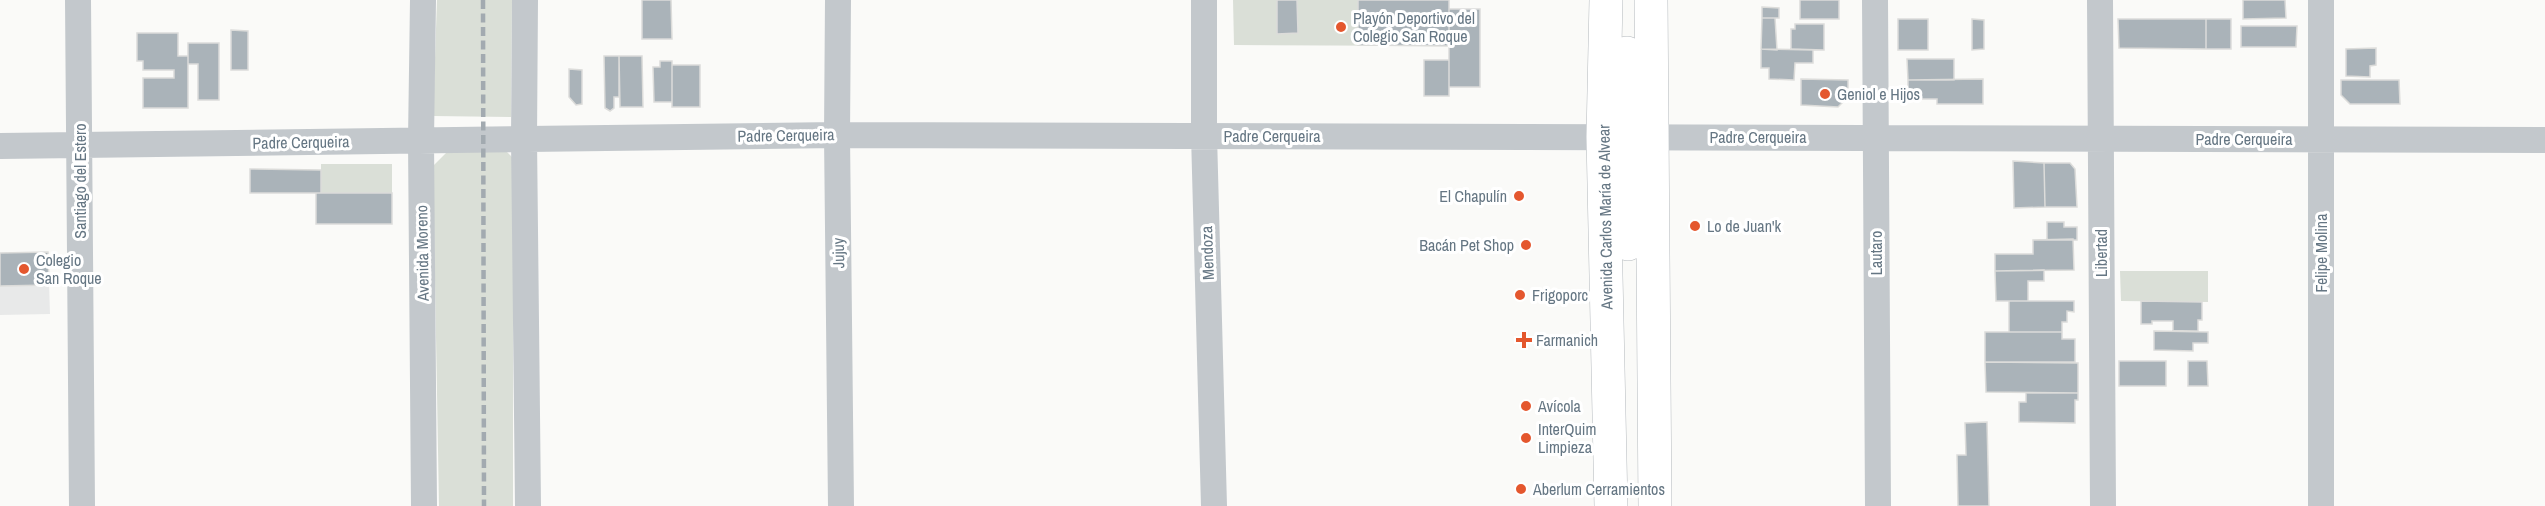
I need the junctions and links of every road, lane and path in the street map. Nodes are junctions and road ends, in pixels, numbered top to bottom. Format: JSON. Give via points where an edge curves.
{"nodes":[{"id":1,"x":78,"y":0,"type":"edge"},
{"id":2,"x":423,"y":0,"type":"edge"},
{"id":3,"x":525,"y":0,"type":"edge"},
{"id":4,"x":838,"y":0,"type":"edge"},
{"id":5,"x":1204,"y":0,"type":"edge"},
{"id":6,"x":1606,"y":0,"type":"edge"},
{"id":7,"x":1627,"y":0,"type":"edge"},
{"id":8,"x":1651,"y":0,"type":"edge"},
{"id":9,"x":1875,"y":0,"type":"edge"},
{"id":10,"x":2100,"y":0,"type":"edge"},
{"id":11,"x":2321,"y":0,"type":"edge"},
{"id":12,"x":837,"y":135,"type":"junction"},
{"id":13,"x":1204,"y":135,"type":"junction"},
{"id":14,"x":1627,"y":137,"type":"junction"},
{"id":15,"x":1875,"y":137,"type":"junction"},
{"id":16,"x":524,"y":138,"type":"junction"},
{"id":17,"x":2100,"y":139,"type":"junction"},
{"id":18,"x":421,"y":140,"type":"junction"},
{"id":19,"x":2321,"y":140,"type":"junction"},
{"id":20,"x":2545,"y":140,"type":"edge"},
{"id":21,"x":0,"y":146,"type":"edge"},
{"id":22,"x":80,"y":146,"type":"junction"},
{"id":23,"x":82,"y":506,"type":"edge"},
{"id":24,"x":424,"y":506,"type":"edge"},
{"id":25,"x":528,"y":506,"type":"edge"},
{"id":26,"x":842,"y":506,"type":"edge"},
{"id":27,"x":1215,"y":506,"type":"edge"},
{"id":28,"x":1611,"y":506,"type":"edge"},
{"id":29,"x":1630,"y":506,"type":"edge"},
{"id":30,"x":1655,"y":506,"type":"edge"},
{"id":31,"x":1878,"y":506,"type":"edge"},
{"id":32,"x":2103,"y":506,"type":"edge"},
{"id":33,"x":2321,"y":506,"type":"edge"}],
"edges":[{"from":1,"to":22,"type":"street","name":"Santiago del Estero"},
{"from":2,"to":18,"type":"street","name":"Avenida Moreno"},
{"from":3,"to":16,"type":"street"},
{"from":4,"to":12,"type":"street","name":"Jujuy"},
{"from":5,"to":13,"type":"street","name":"Mendoza"},
{"from":6,"to":14,"type":"main road","name":"Avenida Carlos María de Alvear"},
{"from":7,"to":14,"type":"main road","name":"Avenida Carlos María de Alvear"},
{"from":8,"to":14,"type":"main road","name":"Avenida Carlos María de Alvear"},
{"from":9,"to":15,"type":"street","name":"Lautaro"},
{"from":10,"to":17,"type":"street","name":"Libertad"},
{"from":11,"to":19,"type":"street","name":"Felipe Molina"},
{"from":12,"to":13,"type":"street","name":"Padre Cerqueira"},
{"from":12,"to":16,"type":"street","name":"Padre Cerqueira"},
{"from":12,"to":26,"type":"street","name":"Jujuy"},
{"from":13,"to":14,"type":"street","name":"Padre Cerqueira"},
{"from":13,"to":27,"type":"street","name":"Mendoza"},
{"from":14,"to":15,"type":"street","name":"Padre Cerqueira"},
{"from":14,"to":28,"type":"main road","name":"Avenida Carlos María de Alvear"},
{"from":14,"to":29,"type":"main road","name":"Avenida Carlos María de Alvear"},
{"from":14,"to":30,"type":"main road","name":"Avenida Carlos María de Alvear"},
{"from":15,"to":17,"type":"street","name":"Padre Cerqueira"},
{"from":15,"to":31,"type":"street","name":"Lautaro"},
{"from":16,"to":18,"type":"street","name":"Padre Cerqueira"},
{"from":16,"to":25,"type":"street"},
{"from":17,"to":19,"type":"street","name":"Padre Cerqueira"},
{"from":17,"to":32,"type":"street","name":"Libertad"},
{"from":18,"to":22,"type":"street","name":"Padre Cerqueira"},
{"from":18,"to":24,"type":"street","name":"Avenida Moreno"},
{"from":19,"to":20,"type":"street","name":"Padre Cerqueira"},
{"from":19,"to":33,"type":"street","name":"Felipe Molina"},
{"from":21,"to":22,"type":"street","name":"Padre Cerqueira"},
{"from":22,"to":23,"type":"street","name":"Santiago del Estero"}]}
